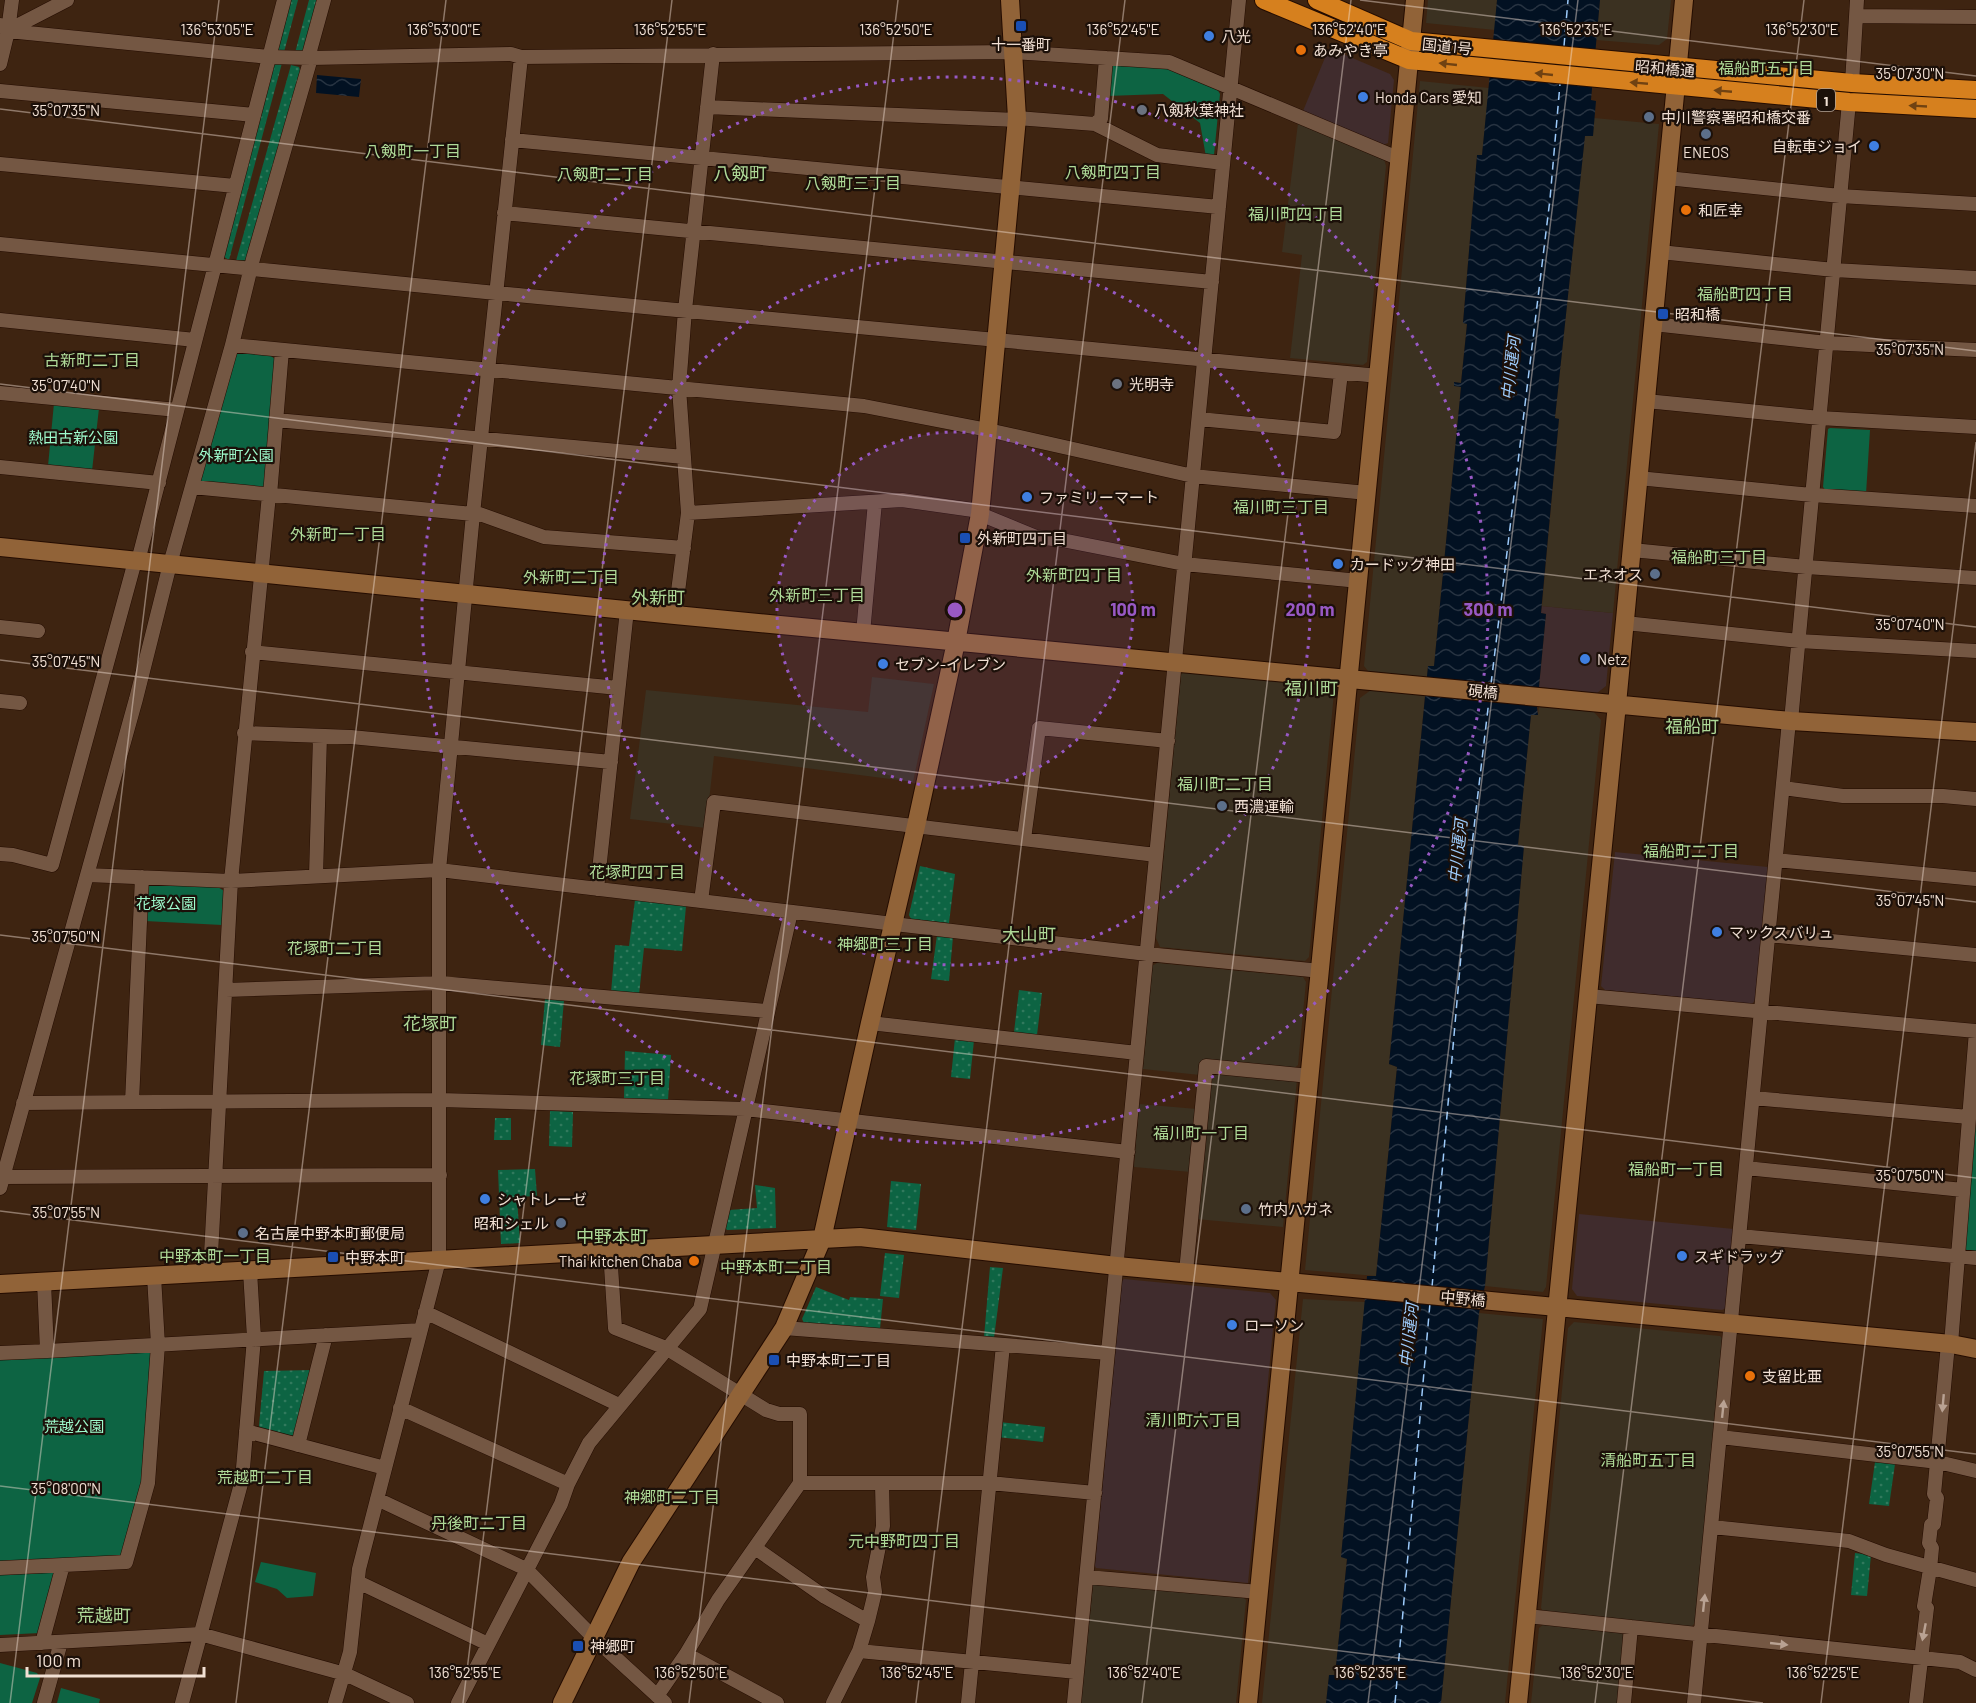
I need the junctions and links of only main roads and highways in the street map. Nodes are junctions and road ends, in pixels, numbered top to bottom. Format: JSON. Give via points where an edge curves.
{"nodes":[{"id":1,"x":1264,"y":0,"type":"edge"},
{"id":2,"x":1317,"y":0,"type":"edge"},
{"id":3,"x":1604,"y":60,"type":"joint"},
{"id":4,"x":1602,"y":80,"type":"joint"},
{"id":5,"x":1976,"y":90,"type":"edge"},
{"id":6,"x":1976,"y":109,"type":"edge"}],
"edges":[{"from":4,"to":1,"type":"highway","name":"国道1号","number":"1","one_way":true,"via":[[1409,60]]},
{"from":2,"to":3,"type":"highway","name":"国道1号","number":"1","via":[[1411,41]]},
{"from":3,"to":5,"type":"highway","name":"昭和橋通","number":"1"},
{"from":6,"to":4,"type":"highway","name":"昭和橋通","number":"1","one_way":true}]}
